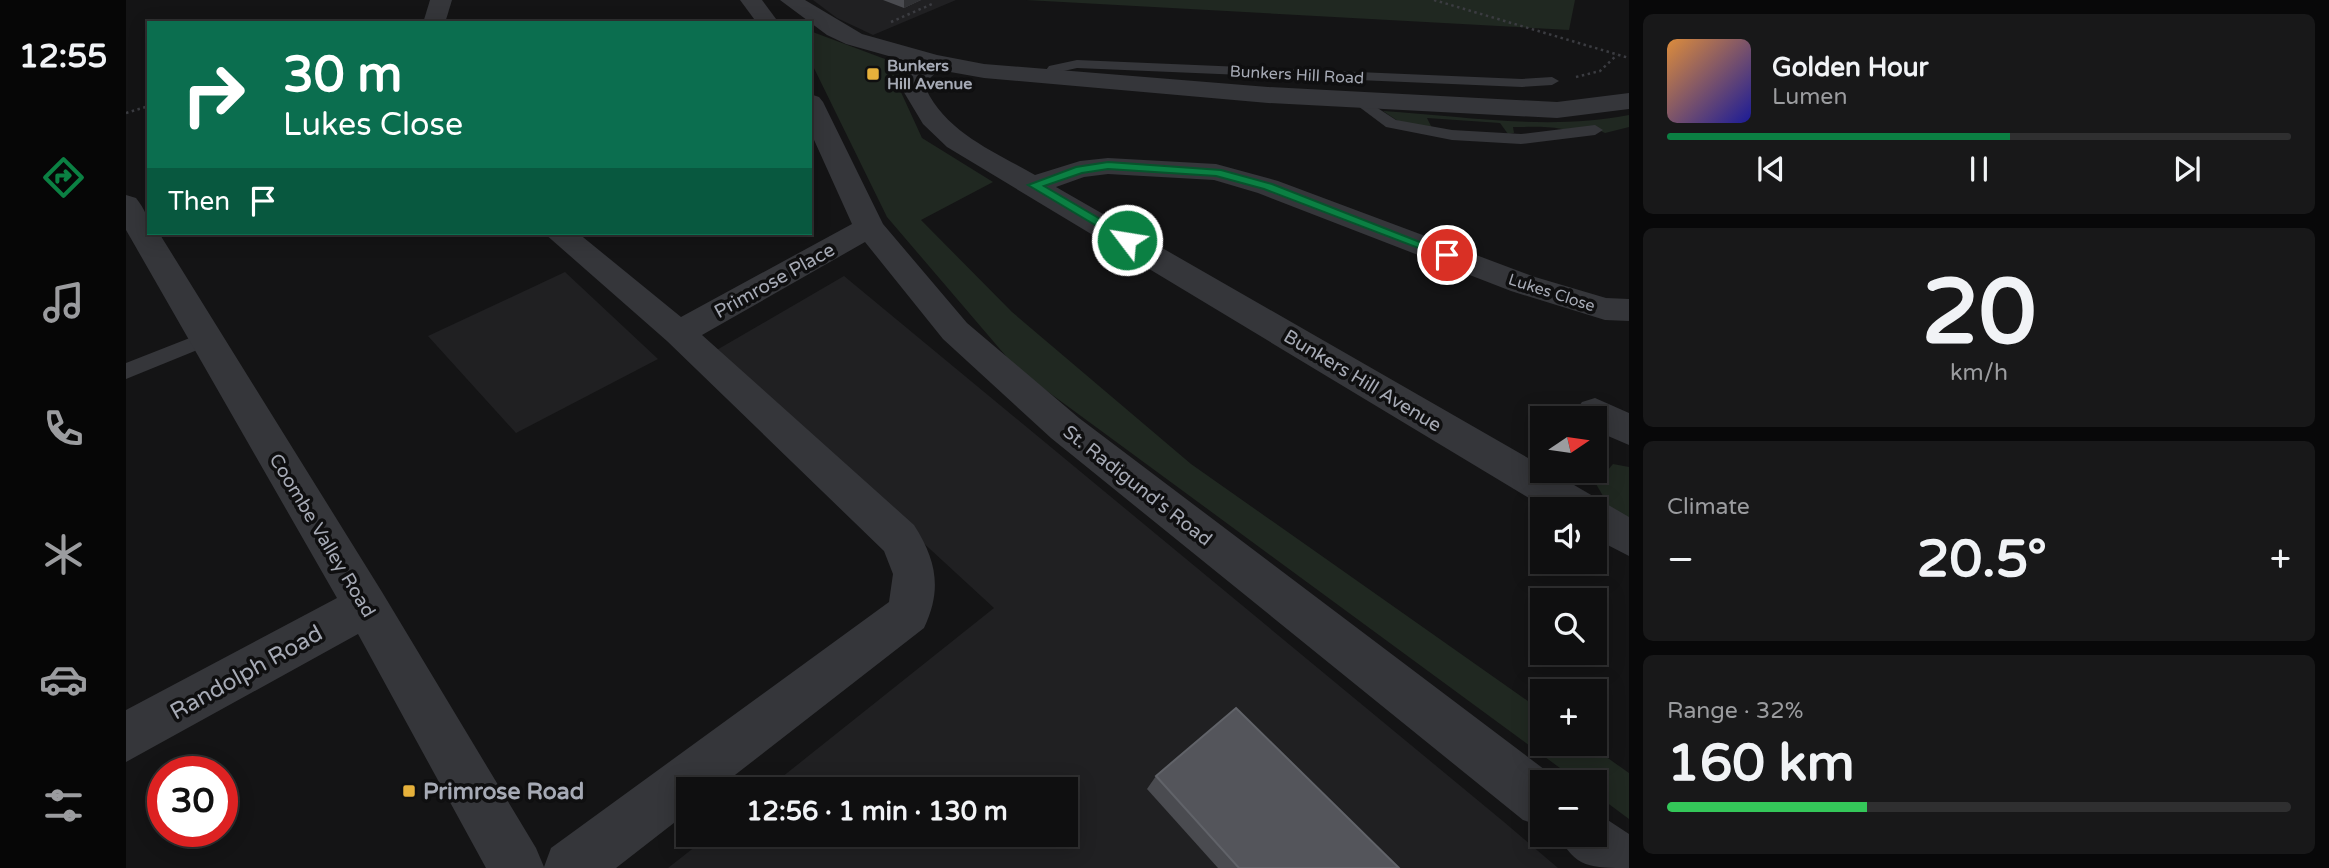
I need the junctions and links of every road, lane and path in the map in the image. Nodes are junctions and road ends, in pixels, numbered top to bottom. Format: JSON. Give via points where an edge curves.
{"nodes":[{"id":1,"x":441,"y":0,"type":"edge"},
{"id":2,"x":751,"y":0,"type":"edge"},
{"id":3,"x":792,"y":0,"type":"edge"},
{"id":4,"x":1434,"y":0,"type":"edge"},
{"id":5,"x":435,"y":21,"type":"edge"},
{"id":6,"x":767,"y":21,"type":"edge"},
{"id":7,"x":1617,"y":55,"type":"junction"},
{"id":8,"x":1629,"y":58,"type":"edge"},
{"id":9,"x":934,"y":62,"type":"junction"},
{"id":10,"x":1048,"y":77,"type":"junction"},
{"id":11,"x":1552,"y":81,"type":"joint"},
{"id":12,"x":1359,"y":100,"type":"junction"},
{"id":13,"x":1629,"y":101,"type":"edge"},
{"id":14,"x":812,"y":106,"type":"edge"},
{"id":15,"x":147,"y":107,"type":"edge"},
{"id":16,"x":126,"y":113,"type":"edge"},
{"id":17,"x":1595,"y":130,"type":"dead end"},
{"id":18,"x":1034,"y":185,"type":"junction"},
{"id":19,"x":126,"y":204,"type":"edge"},
{"id":20,"x":869,"y":227,"type":"junction"},
{"id":21,"x":561,"y":235,"type":"edge"},
{"id":22,"x":1629,"y":310,"type":"edge"},
{"id":23,"x":680,"y":334,"type":"junction"},
{"id":24,"x":205,"y":339,"type":"junction"},
{"id":25,"x":126,"y":371,"type":"edge"},
{"id":26,"x":1607,"y":419,"type":"edge"},
{"id":27,"x":1629,"y":431,"type":"edge"},
{"id":28,"x":1530,"y":470,"type":"edge"},
{"id":29,"x":1548,"y":483,"type":"edge"},
{"id":30,"x":1566,"y":497,"type":"edge"},
{"id":31,"x":1607,"y":525,"type":"edge"},
{"id":32,"x":1629,"y":538,"type":"edge"},
{"id":33,"x":366,"y":606,"type":"junction"},
{"id":34,"x":126,"y":737,"type":"edge"},
{"id":35,"x":1530,"y":791,"type":"edge"},
{"id":36,"x":1601,"y":847,"type":"edge"},
{"id":37,"x":516,"y":868,"type":"edge"},
{"id":38,"x":571,"y":868,"type":"edge"},
{"id":39,"x":1628,"y":868,"type":"edge"}],
"edges":[{"from":1,"to":5,"type":"street"},
{"from":2,"to":6,"type":"street"},
{"from":3,"to":9,"type":"street","name":"Bunkers Hill Road","via":[[835,30]]},
{"from":4,"to":7,"type":"path"},
{"from":7,"to":8,"type":"path"},
{"from":7,"to":11,"type":"path","via":[[1600,71]]},
{"from":9,"to":10,"type":"street","name":"Bunkers Hill Road"},
{"from":9,"to":18,"type":"street","name":"Bunkers Hill Avenue","via":[[919,75],[914,89],[934,124]]},
{"from":10,"to":11,"type":"lane","name":"Bunkers Hill Road","via":[[1054,69],[1077,64]]},
{"from":10,"to":12,"type":"street","name":"Bunkers Hill Road"},
{"from":12,"to":13,"type":"street","name":"Bunkers Hill Road","via":[[1557,110]]},
{"from":12,"to":17,"type":"lane","name":"Bunkers Hill Road","via":[[1391,124],[1452,135],[1521,139]]},
{"from":14,"to":20,"type":"street","name":"St. Radigund's Road"},
{"from":15,"to":16,"type":"path"},
{"from":18,"to":22,"type":"street","name":"Lukes Close","via":[[1108,166],[1216,172],[1268,187],[1523,284],[1605,310]]},
{"from":18,"to":28,"type":"street","name":"Bunkers Hill Avenue"},
{"from":19,"to":24,"type":"street","name":"Coombe Valley Road"},
{"from":20,"to":23,"type":"street","name":"Primrose Place"},
{"from":20,"to":35,"type":"street","name":"St. Radigund's Road","via":[[955,331],[1065,428]]},
{"from":21,"to":23,"type":"street"},
{"from":23,"to":38,"type":"street","via":[[898,538],[914,561],[916,587],[908,614]]},
{"from":24,"to":25,"type":"lane"},
{"from":24,"to":33,"type":"street","name":"Coombe Valley Road"},
{"from":26,"to":27,"type":"street"},
{"from":29,"to":30,"type":"street","name":"Bunkers Hill Avenue"},
{"from":31,"to":32,"type":"street"},
{"from":33,"to":34,"type":"street","name":"Randolph Road"},
{"from":33,"to":37,"type":"street","name":"Coombe Valley Road"},
{"from":36,"to":39,"type":"street"}]}
